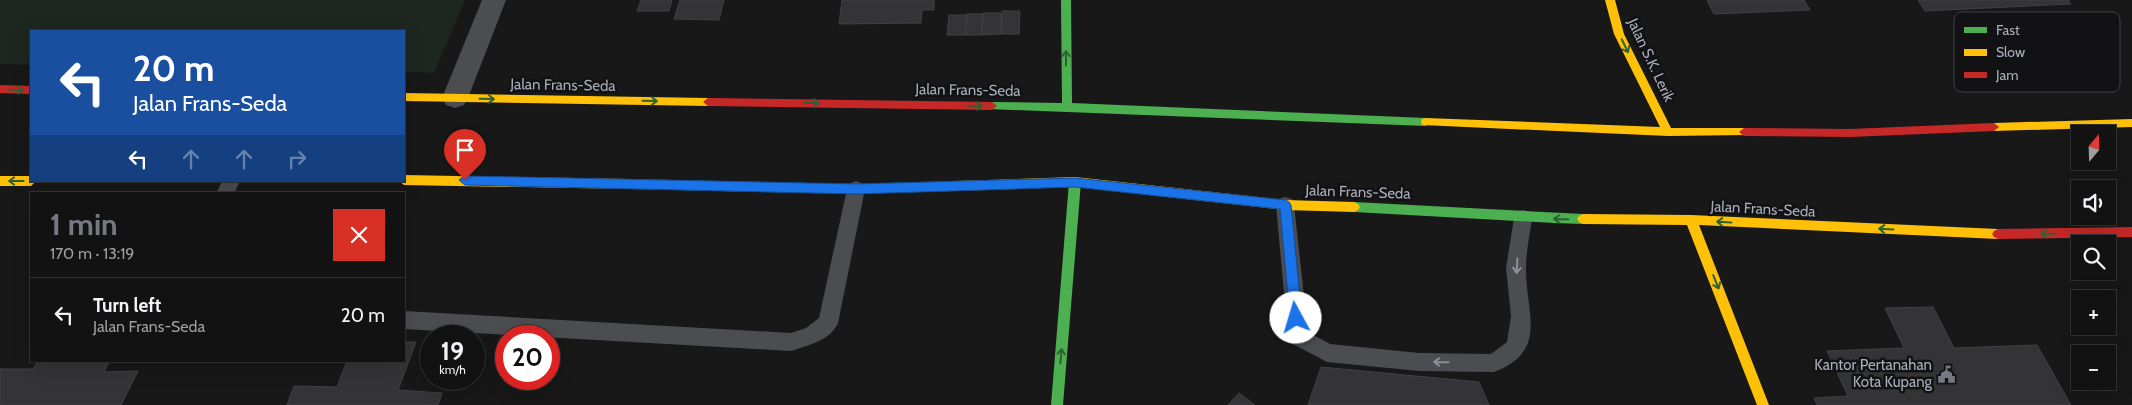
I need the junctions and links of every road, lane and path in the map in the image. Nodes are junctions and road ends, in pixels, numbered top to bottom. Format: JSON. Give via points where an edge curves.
{"nodes":[{"id":1,"x":494,"y":0,"type":"edge"},
{"id":2,"x":1066,"y":0,"type":"edge"},
{"id":3,"x":1610,"y":0,"type":"edge"},
{"id":4,"x":0,"y":89,"type":"edge"},
{"id":5,"x":30,"y":90,"type":"edge"},
{"id":6,"x":405,"y":97,"type":"edge"},
{"id":7,"x":455,"y":98,"type":"junction"},
{"id":8,"x":1067,"y":107,"type":"junction"},
{"id":9,"x":2132,"y":123,"type":"edge"},
{"id":10,"x":1668,"y":132,"type":"junction"},
{"id":11,"x":30,"y":180,"type":"edge"},
{"id":12,"x":405,"y":180,"type":"edge"},
{"id":13,"x":0,"y":181,"type":"edge"},
{"id":14,"x":1075,"y":182,"type":"junction"},
{"id":15,"x":856,"y":189,"type":"junction"},
{"id":16,"x":1285,"y":205,"type":"junction"},
{"id":17,"x":1523,"y":218,"type":"junction"},
{"id":18,"x":1692,"y":220,"type":"junction"},
{"id":19,"x":2132,"y":232,"type":"edge"},
{"id":20,"x":405,"y":320,"type":"edge"},
{"id":21,"x":1057,"y":405,"type":"edge"},
{"id":22,"x":1763,"y":405,"type":"edge"}],
"edges":[{"from":1,"to":7,"type":"street"},
{"from":8,"to":2,"type":"main road","one_way":true},
{"from":3,"to":10,"type":"main road","name":"Jalan S.K. Lerik","one_way":true,"via":[[1619,34]]},
{"from":4,"to":5,"type":"main road","one_way":true},
{"from":6,"to":7,"type":"main road","name":"Jalan Frans-Seda"},
{"from":7,"to":8,"type":"main road","name":"Jalan Frans-Seda","one_way":true},
{"from":8,"to":10,"type":"main road","name":"Jalan Frans-Seda"},
{"from":9,"to":10,"type":"main road","name":"Jalan Frans-Seda","via":[[1850,133]]},
{"from":11,"to":13,"type":"main road","one_way":true},
{"from":12,"to":15,"type":"main road","name":"Jalan Frans-Seda"},
{"from":14,"to":15,"type":"main road","name":"Jalan Frans-Seda"},
{"from":14,"to":16,"type":"main road","name":"Jalan Frans-Seda"},
{"from":21,"to":14,"type":"main road","one_way":true},
{"from":15,"to":20,"type":"lane","via":[[828,323],[791,342]]},
{"from":16,"to":17,"type":"main road","name":"Jalan Frans-Seda","via":[[1425,210]]},
{"from":17,"to":16,"type":"lane","one_way":true,"via":[[1516,268],[1521,316],[1517,348],[1494,363],[1419,362],[1327,353],[1298,337]]},
{"from":18,"to":17,"type":"main road","name":"Jalan Frans-Seda","one_way":true},
{"from":19,"to":18,"type":"main road","name":"Jalan Frans-Seda","one_way":true,"via":[[1998,234]]},
{"from":18,"to":22,"type":"main road","one_way":true}]}
